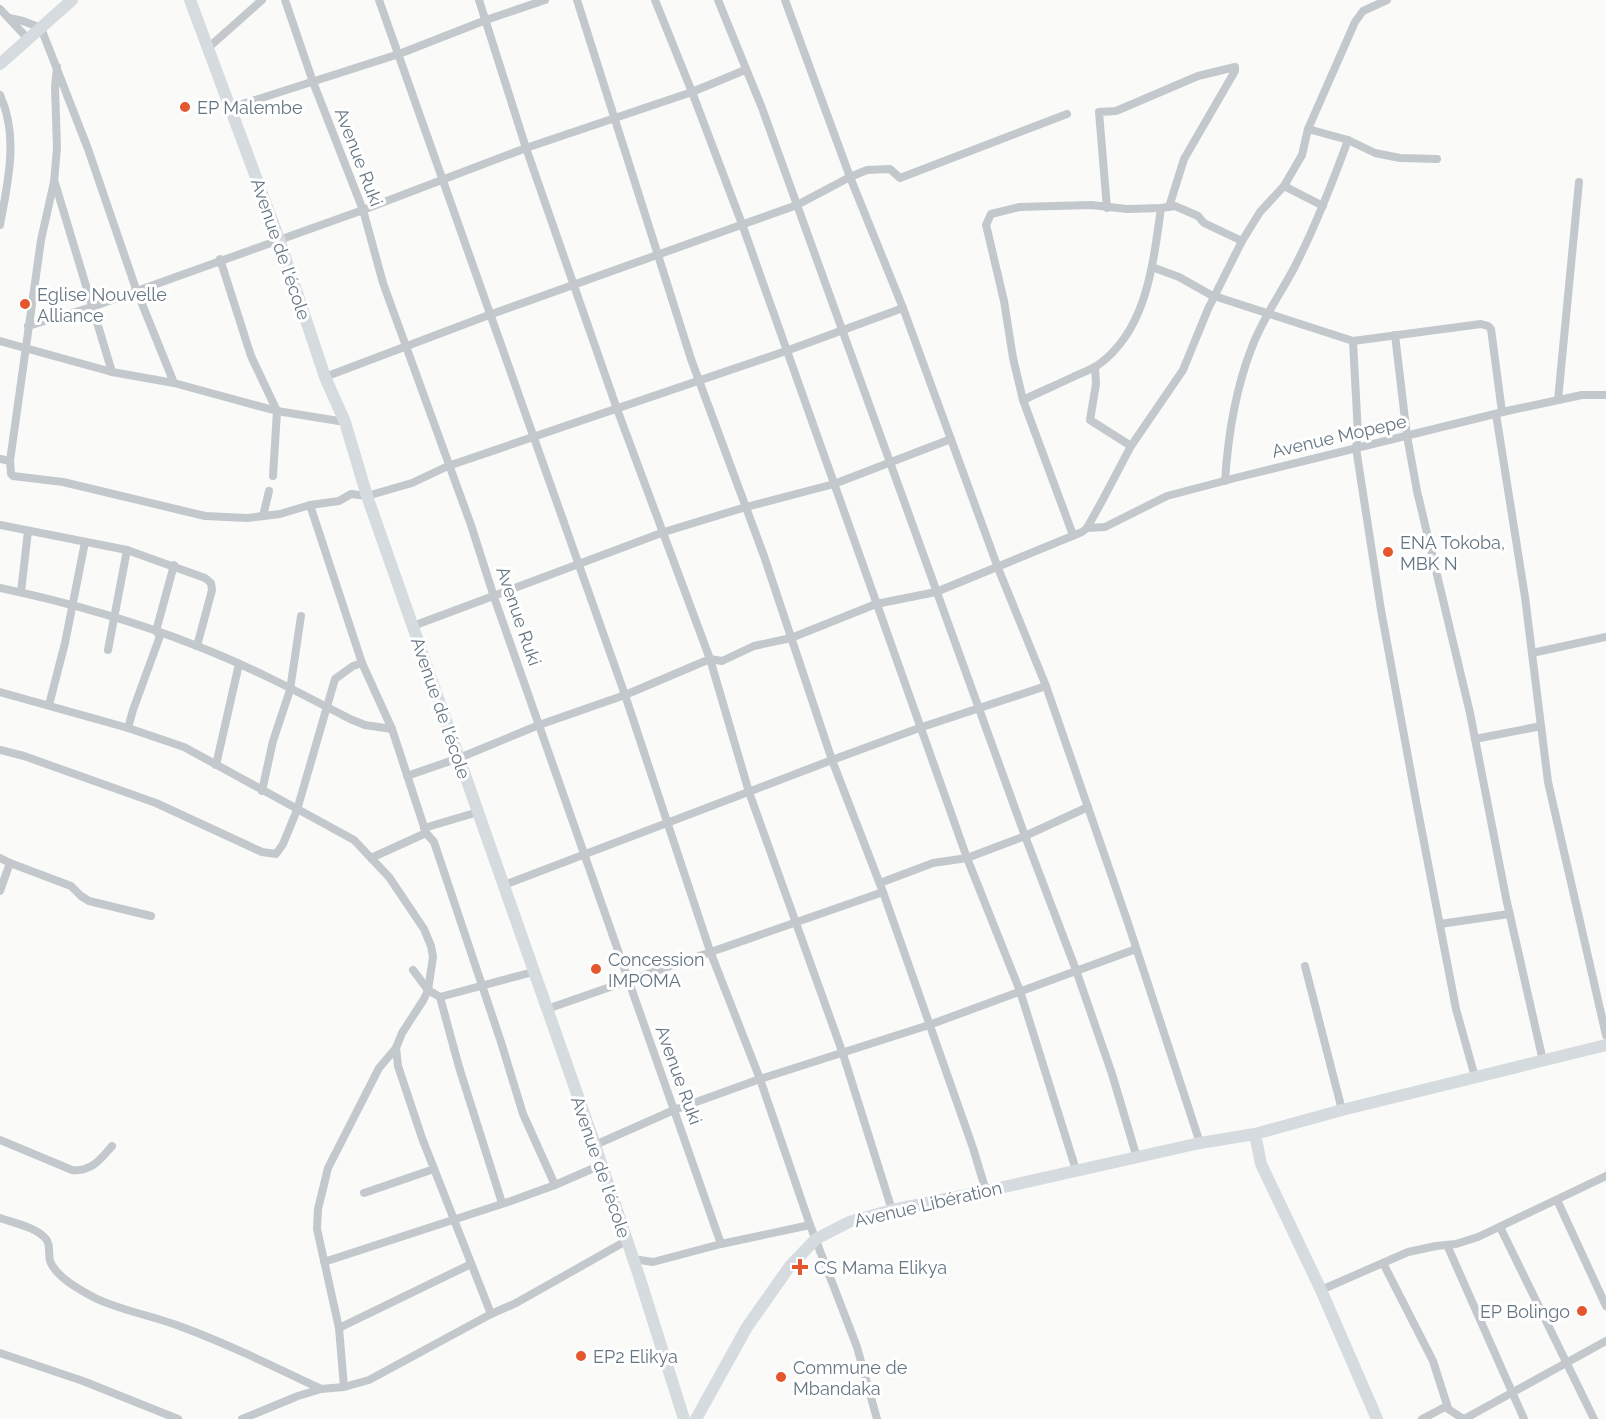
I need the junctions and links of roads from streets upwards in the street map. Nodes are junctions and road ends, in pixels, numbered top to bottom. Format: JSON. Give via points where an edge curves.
{"nodes":[{"id":1,"x":72,"y":0,"type":"edge"},
{"id":2,"x":190,"y":0,"type":"edge"},
{"id":3,"x":262,"y":0,"type":"edge"},
{"id":4,"x":285,"y":0,"type":"edge"},
{"id":5,"x":379,"y":0,"type":"edge"},
{"id":6,"x":479,"y":0,"type":"edge"},
{"id":7,"x":545,"y":0,"type":"edge"},
{"id":8,"x":577,"y":0,"type":"edge"},
{"id":9,"x":655,"y":0,"type":"edge"},
{"id":10,"x":718,"y":0,"type":"edge"},
{"id":11,"x":785,"y":0,"type":"edge"},
{"id":12,"x":1387,"y":0,"type":"edge"},
{"id":13,"x":0,"y":9,"type":"edge"},
{"id":14,"x":9,"y":18,"type":"junction"},
{"id":15,"x":486,"y":20,"type":"junction"},
{"id":16,"x":41,"y":28,"type":"junction"},
{"id":17,"x":29,"y":40,"type":"junction"},
{"id":18,"x":208,"y":48,"type":"junction"},
{"id":19,"x":399,"y":54,"type":"junction"},
{"id":20,"x":0,"y":64,"type":"edge"},
{"id":21,"x":57,"y":67,"type":"junction"},
{"id":22,"x":745,"y":70,"type":"junction"},
{"id":23,"x":313,"y":82,"type":"junction"},
{"id":24,"x":692,"y":92,"type":"junction"},
{"id":25,"x":0,"y":95,"type":"edge"},
{"id":26,"x":230,"y":108,"type":"junction"},
{"id":27,"x":1067,"y":114,"type":"dead end"},
{"id":28,"x":615,"y":119,"type":"junction"},
{"id":29,"x":9,"y":122,"type":"junction"},
{"id":30,"x":1308,"y":129,"type":"junction"},
{"id":31,"x":0,"y":131,"type":"edge"},
{"id":32,"x":1348,"y":140,"type":"junction"},
{"id":33,"x":526,"y":148,"type":"junction"},
{"id":34,"x":1437,"y":159,"type":"dead end"},
{"id":35,"x":850,"y":177,"type":"junction"},
{"id":36,"x":443,"y":178,"type":"junction"},
{"id":37,"x":54,"y":182,"type":"junction"},
{"id":38,"x":1579,"y":182,"type":"dead end"},
{"id":39,"x":1284,"y":186,"type":"junction"},
{"id":40,"x":797,"y":206,"type":"junction"},
{"id":41,"x":1323,"y":207,"type":"junction"},
{"id":42,"x":1107,"y":208,"type":"junction"},
{"id":43,"x":1165,"y":208,"type":"junction"},
{"id":44,"x":363,"y":210,"type":"junction"},
{"id":45,"x":742,"y":224,"type":"junction"},
{"id":46,"x":0,"y":225,"type":"edge"},
{"id":47,"x":279,"y":238,"type":"junction"},
{"id":48,"x":1242,"y":241,"type":"junction"},
{"id":49,"x":658,"y":254,"type":"junction"},
{"id":50,"x":220,"y":259,"type":"junction"},
{"id":51,"x":1152,"y":267,"type":"junction"},
{"id":52,"x":574,"y":285,"type":"junction"},
{"id":53,"x":136,"y":289,"type":"junction"},
{"id":54,"x":1215,"y":295,"type":"junction"},
{"id":55,"x":92,"y":307,"type":"junction"},
{"id":56,"x":903,"y":308,"type":"junction"},
{"id":57,"x":1268,"y":314,"type":"junction"},
{"id":58,"x":489,"y":315,"type":"junction"},
{"id":59,"x":28,"y":326,"type":"junction"},
{"id":60,"x":843,"y":331,"type":"junction"},
{"id":61,"x":1395,"y":335,"type":"junction"},
{"id":62,"x":0,"y":341,"type":"edge"},
{"id":63,"x":1353,"y":341,"type":"junction"},
{"id":64,"x":26,"y":347,"type":"junction"},
{"id":65,"x":405,"y":347,"type":"junction"},
{"id":66,"x":786,"y":351,"type":"junction"},
{"id":67,"x":1095,"y":367,"type":"junction"},
{"id":68,"x":112,"y":372,"type":"junction"},
{"id":69,"x":324,"y":376,"type":"junction"},
{"id":70,"x":699,"y":380,"type":"junction"},
{"id":71,"x":174,"y":383,"type":"junction"},
{"id":72,"x":1606,"y":395,"type":"edge"},
{"id":73,"x":1023,"y":400,"type":"junction"},
{"id":74,"x":1558,"y":400,"type":"junction"},
{"id":75,"x":616,"y":409,"type":"junction"},
{"id":76,"x":277,"y":411,"type":"junction"},
{"id":77,"x":1499,"y":413,"type":"junction"},
{"id":78,"x":345,"y":422,"type":"junction"},
{"id":79,"x":1407,"y":436,"type":"junction"},
{"id":80,"x":534,"y":437,"type":"junction"},
{"id":81,"x":951,"y":439,"type":"junction"},
{"id":82,"x":1131,"y":446,"type":"junction"},
{"id":83,"x":1356,"y":448,"type":"junction"},
{"id":84,"x":0,"y":459,"type":"edge"},
{"id":85,"x":10,"y":460,"type":"junction"},
{"id":86,"x":890,"y":462,"type":"junction"},
{"id":87,"x":448,"y":466,"type":"junction"},
{"id":88,"x":273,"y":476,"type":"dead end"},
{"id":89,"x":1225,"y":481,"type":"junction"},
{"id":90,"x":834,"y":484,"type":"junction"},
{"id":91,"x":269,"y":490,"type":"dead end"},
{"id":92,"x":367,"y":496,"type":"junction"},
{"id":93,"x":310,"y":505,"type":"junction"},
{"id":94,"x":746,"y":507,"type":"junction"},
{"id":95,"x":264,"y":516,"type":"junction"},
{"id":96,"x":0,"y":525,"type":"edge"},
{"id":97,"x":1087,"y":528,"type":"junction"},
{"id":98,"x":28,"y":531,"type":"junction"},
{"id":99,"x":664,"y":532,"type":"junction"},
{"id":100,"x":1074,"y":535,"type":"junction"},
{"id":101,"x":85,"y":542,"type":"junction"},
{"id":102,"x":127,"y":550,"type":"junction"},
{"id":103,"x":174,"y":565,"type":"junction"},
{"id":104,"x":579,"y":565,"type":"junction"},
{"id":105,"x":998,"y":568,"type":"junction"},
{"id":106,"x":0,"y":588,"type":"edge"},
{"id":107,"x":21,"y":592,"type":"junction"},
{"id":108,"x":936,"y":592,"type":"junction"},
{"id":109,"x":494,"y":597,"type":"junction"},
{"id":110,"x":876,"y":604,"type":"junction"},
{"id":111,"x":72,"y":606,"type":"junction"},
{"id":112,"x":301,"y":616,"type":"dead end"},
{"id":113,"x":114,"y":617,"type":"junction"},
{"id":114,"x":413,"y":626,"type":"junction"},
{"id":115,"x":156,"y":631,"type":"junction"},
{"id":116,"x":1606,"y":637,"type":"edge"},
{"id":117,"x":791,"y":638,"type":"junction"},
{"id":118,"x":197,"y":646,"type":"junction"},
{"id":119,"x":108,"y":650,"type":"dead end"},
{"id":120,"x":1532,"y":653,"type":"junction"},
{"id":121,"x":710,"y":659,"type":"junction"},
{"id":122,"x":362,"y":663,"type":"junction"},
{"id":123,"x":239,"y":664,"type":"junction"},
{"id":124,"x":1046,"y":686,"type":"junction"},
{"id":125,"x":290,"y":690,"type":"junction"},
{"id":126,"x":0,"y":692,"type":"edge"},
{"id":127,"x":625,"y":696,"type":"junction"},
{"id":128,"x":49,"y":705,"type":"junction"},
{"id":129,"x":328,"y":708,"type":"junction"},
{"id":130,"x":979,"y":708,"type":"junction"},
{"id":131,"x":539,"y":725,"type":"junction"},
{"id":132,"x":1541,"y":726,"type":"junction"},
{"id":133,"x":922,"y":727,"type":"junction"},
{"id":134,"x":128,"y":728,"type":"junction"},
{"id":135,"x":392,"y":729,"type":"junction"},
{"id":136,"x":1475,"y":738,"type":"junction"},
{"id":137,"x":0,"y":750,"type":"edge"},
{"id":138,"x":459,"y":758,"type":"junction"},
{"id":139,"x":832,"y":760,"type":"junction"},
{"id":140,"x":216,"y":765,"type":"junction"},
{"id":141,"x":407,"y":776,"type":"junction"},
{"id":142,"x":261,"y":791,"type":"junction"},
{"id":143,"x":749,"y":792,"type":"junction"},
{"id":144,"x":1088,"y":807,"type":"junction"},
{"id":145,"x":297,"y":810,"type":"junction"},
{"id":146,"x":478,"y":812,"type":"junction"},
{"id":147,"x":668,"y":823,"type":"junction"},
{"id":148,"x":425,"y":830,"type":"junction"},
{"id":149,"x":1025,"y":836,"type":"junction"},
{"id":150,"x":584,"y":854,"type":"junction"},
{"id":151,"x":0,"y":858,"type":"edge"},
{"id":152,"x":371,"y":858,"type":"junction"},
{"id":153,"x":967,"y":858,"type":"junction"},
{"id":154,"x":10,"y":863,"type":"junction"},
{"id":155,"x":880,"y":883,"type":"junction"},
{"id":156,"x":504,"y":885,"type":"junction"},
{"id":157,"x":0,"y":891,"type":"edge"},
{"id":158,"x":883,"y":892,"type":"junction"},
{"id":159,"x":1509,"y":914,"type":"junction"},
{"id":160,"x":151,"y":916,"type":"dead end"},
{"id":161,"x":796,"y":921,"type":"junction"},
{"id":162,"x":1440,"y":924,"type":"junction"},
{"id":163,"x":1136,"y":949,"type":"junction"},
{"id":164,"x":710,"y":951,"type":"junction"},
{"id":165,"x":1305,"y":966,"type":"dead end"},
{"id":166,"x":413,"y":970,"type":"dead end"},
{"id":167,"x":1076,"y":970,"type":"junction"},
{"id":168,"x":533,"y":972,"type":"junction"},
{"id":169,"x":628,"y":981,"type":"junction"},
{"id":170,"x":483,"y":986,"type":"junction"},
{"id":171,"x":428,"y":990,"type":"junction"},
{"id":172,"x":1020,"y":991,"type":"junction"},
{"id":173,"x":440,"y":997,"type":"junction"},
{"id":174,"x":547,"y":1009,"type":"junction"},
{"id":175,"x":929,"y":1024,"type":"junction"},
{"id":176,"x":1606,"y":1035,"type":"edge"},
{"id":177,"x":1606,"y":1045,"type":"edge"},
{"id":178,"x":396,"y":1048,"type":"junction"},
{"id":179,"x":843,"y":1054,"type":"junction"},
{"id":180,"x":1543,"y":1061,"type":"junction"},
{"id":181,"x":1475,"y":1077,"type":"junction"},
{"id":182,"x":760,"y":1079,"type":"junction"},
{"id":183,"x":674,"y":1110,"type":"junction"},
{"id":184,"x":1342,"y":1110,"type":"junction"},
{"id":185,"x":1255,"y":1134,"type":"junction"},
{"id":186,"x":0,"y":1140,"type":"edge"},
{"id":187,"x":1200,"y":1143,"type":"junction"},
{"id":188,"x":595,"y":1145,"type":"junction"},
{"id":189,"x":112,"y":1146,"type":"dead end"},
{"id":190,"x":1137,"y":1158,"type":"junction"},
{"id":191,"x":601,"y":1165,"type":"junction"},
{"id":192,"x":434,"y":1169,"type":"junction"},
{"id":193,"x":1076,"y":1170,"type":"junction"},
{"id":194,"x":1606,"y":1176,"type":"edge"},
{"id":195,"x":555,"y":1185,"type":"junction"},
{"id":196,"x":986,"y":1191,"type":"junction"},
{"id":197,"x":364,"y":1193,"type":"dead end"},
{"id":198,"x":1557,"y":1200,"type":"junction"},
{"id":199,"x":502,"y":1203,"type":"junction"},
{"id":200,"x":892,"y":1210,"type":"junction"},
{"id":201,"x":0,"y":1218,"type":"edge"},
{"id":202,"x":453,"y":1219,"type":"junction"},
{"id":203,"x":810,"y":1225,"type":"junction"},
{"id":204,"x":1500,"y":1227,"type":"junction"},
{"id":205,"x":816,"y":1239,"type":"junction"},
{"id":206,"x":626,"y":1241,"type":"junction"},
{"id":207,"x":721,"y":1244,"type":"junction"},
{"id":208,"x":1447,"y":1245,"type":"junction"},
{"id":209,"x":633,"y":1259,"type":"junction"},
{"id":210,"x":324,"y":1262,"type":"junction"},
{"id":211,"x":653,"y":1262,"type":"junction"},
{"id":212,"x":1383,"y":1263,"type":"junction"},
{"id":213,"x":471,"y":1264,"type":"junction"},
{"id":214,"x":639,"y":1276,"type":"junction"},
{"id":215,"x":1320,"y":1290,"type":"junction"},
{"id":216,"x":1606,"y":1306,"type":"edge"},
{"id":217,"x":492,"y":1314,"type":"junction"},
{"id":218,"x":339,"y":1328,"type":"junction"},
{"id":219,"x":1606,"y":1341,"type":"edge"},
{"id":220,"x":0,"y":1353,"type":"edge"},
{"id":221,"x":1567,"y":1361,"type":"junction"},
{"id":222,"x":344,"y":1387,"type":"junction"},
{"id":223,"x":321,"y":1389,"type":"junction"},
{"id":224,"x":1512,"y":1392,"type":"junction"},
{"id":225,"x":1448,"y":1408,"type":"junction"},
{"id":226,"x":698,"y":1418,"type":"edge"},
{"id":227,"x":178,"y":1419,"type":"edge"},
{"id":228,"x":242,"y":1419,"type":"edge"},
{"id":229,"x":684,"y":1419,"type":"edge"},
{"id":230,"x":877,"y":1419,"type":"edge"},
{"id":231,"x":1377,"y":1419,"type":"edge"},
{"id":232,"x":1422,"y":1419,"type":"edge"},
{"id":233,"x":1462,"y":1419,"type":"edge"},
{"id":234,"x":1524,"y":1419,"type":"edge"},
{"id":235,"x":1594,"y":1419,"type":"edge"}],
"edges":[{"from":1,"to":16,"type":"street"},
{"from":2,"to":18,"type":"street","name":"Avenue de l'école"},
{"from":3,"to":18,"type":"street"},
{"from":4,"to":23,"type":"street","name":"Avenue Ruki"},
{"from":5,"to":19,"type":"street"},
{"from":6,"to":15,"type":"street"},
{"from":7,"to":15,"type":"street"},
{"from":8,"to":28,"type":"street"},
{"from":9,"to":24,"type":"street"},
{"from":10,"to":22,"type":"street"},
{"from":11,"to":35,"type":"street"},
{"from":12,"to":30,"type":"street","via":[[1363,11],[1355,22]]},
{"from":13,"to":14,"type":"street"},
{"from":14,"to":16,"type":"street"},
{"from":14,"to":17,"type":"street"},
{"from":15,"to":19,"type":"street"},
{"from":15,"to":33,"type":"street"},
{"from":16,"to":17,"type":"street"},
{"from":16,"to":21,"type":"street"},
{"from":17,"to":20,"type":"street"},
{"from":18,"to":26,"type":"street","name":"Avenue de l'école"},
{"from":19,"to":23,"type":"street"},
{"from":19,"to":36,"type":"street"},
{"from":21,"to":37,"type":"street"},
{"from":21,"to":53,"type":"street"},
{"from":22,"to":24,"type":"street"},
{"from":22,"to":40,"type":"street"},
{"from":23,"to":26,"type":"street"},
{"from":23,"to":44,"type":"street","name":"Avenue Ruki"},
{"from":24,"to":28,"type":"street"},
{"from":24,"to":45,"type":"street"},
{"from":25,"to":29,"type":"street"},
{"from":26,"to":47,"type":"street","name":"Avenue de l'école"},
{"from":27,"to":35,"type":"street","via":[[900,178],[890,169],[867,170]]},
{"from":28,"to":33,"type":"street"},
{"from":28,"to":49,"type":"street"},
{"from":29,"to":31,"type":"street"},
{"from":29,"to":46,"type":"street","via":[[11,160]]},
{"from":30,"to":32,"type":"street"},
{"from":30,"to":39,"type":"street","via":[[1302,155]]},
{"from":32,"to":34,"type":"street","via":[[1375,153]]},
{"from":32,"to":41,"type":"street"},
{"from":33,"to":36,"type":"street"},
{"from":33,"to":52,"type":"street"},
{"from":35,"to":40,"type":"street"},
{"from":35,"to":56,"type":"street"},
{"from":36,"to":44,"type":"street"},
{"from":36,"to":58,"type":"street"},
{"from":37,"to":55,"type":"street"},
{"from":37,"to":59,"type":"street","via":[[40,240]]},
{"from":38,"to":74,"type":"street"},
{"from":39,"to":41,"type":"street"},
{"from":39,"to":48,"type":"street","via":[[1260,212]]},
{"from":40,"to":45,"type":"street"},
{"from":40,"to":60,"type":"street"},
{"from":41,"to":57,"type":"street"},
{"from":42,"to":43,"type":"street"},
{"from":42,"to":43,"type":"street","via":[[1099,112],[1116,111],[1198,76],[1235,67],[1184,159]]},
{"from":42,"to":73,"type":"street","via":[[1020,207],[991,214],[986,225]]},
{"from":43,"to":48,"type":"street","via":[[1175,206]]},
{"from":43,"to":51,"type":"street"},
{"from":44,"to":47,"type":"street"},
{"from":44,"to":65,"type":"street","name":"Avenue Ruki"},
{"from":45,"to":49,"type":"street"},
{"from":45,"to":66,"type":"street"},
{"from":47,"to":50,"type":"street"},
{"from":47,"to":69,"type":"street","name":"Avenue de l'école"},
{"from":48,"to":54,"type":"street"},
{"from":49,"to":52,"type":"street"},
{"from":49,"to":70,"type":"street"},
{"from":50,"to":53,"type":"street"},
{"from":50,"to":76,"type":"street","via":[[250,356]]},
{"from":51,"to":54,"type":"street"},
{"from":51,"to":67,"type":"street","via":[[1132,329]]},
{"from":52,"to":58,"type":"street"},
{"from":52,"to":75,"type":"street"},
{"from":53,"to":55,"type":"street"},
{"from":53,"to":71,"type":"street"},
{"from":54,"to":57,"type":"street"},
{"from":54,"to":82,"type":"street","via":[[1184,370]]},
{"from":55,"to":59,"type":"street"},
{"from":55,"to":68,"type":"street"},
{"from":56,"to":60,"type":"street"},
{"from":56,"to":81,"type":"street"},
{"from":57,"to":63,"type":"street"},
{"from":57,"to":89,"type":"street","via":[[1240,383],[1228,434]]},
{"from":58,"to":65,"type":"street"},
{"from":58,"to":80,"type":"street"},
{"from":59,"to":64,"type":"street"},
{"from":60,"to":66,"type":"street"},
{"from":60,"to":86,"type":"street"},
{"from":61,"to":63,"type":"street"},
{"from":61,"to":77,"type":"street","via":[[1488,326]]},
{"from":61,"to":79,"type":"street"},
{"from":62,"to":64,"type":"street"},
{"from":63,"to":83,"type":"street"},
{"from":64,"to":68,"type":"street"},
{"from":64,"to":85,"type":"street"},
{"from":65,"to":69,"type":"street"},
{"from":65,"to":87,"type":"street","name":"Avenue Ruki"},
{"from":66,"to":70,"type":"street"},
{"from":66,"to":90,"type":"street"},
{"from":67,"to":73,"type":"street"},
{"from":67,"to":82,"type":"street","via":[[1090,420]]},
{"from":68,"to":71,"type":"street"},
{"from":69,"to":78,"type":"street","name":"Avenue de l'école"},
{"from":70,"to":75,"type":"street"},
{"from":70,"to":94,"type":"street"},
{"from":71,"to":76,"type":"street"},
{"from":72,"to":74,"type":"street","name":"Avenue Mopepe"},
{"from":73,"to":100,"type":"street"},
{"from":74,"to":77,"type":"street","name":"Avenue Mopepe"},
{"from":75,"to":80,"type":"street"},
{"from":75,"to":99,"type":"street"},
{"from":76,"to":78,"type":"street"},
{"from":76,"to":88,"type":"street"},
{"from":77,"to":79,"type":"street","name":"Avenue Mopepe"},
{"from":77,"to":120,"type":"street"},
{"from":78,"to":92,"type":"street","name":"Avenue de l'école"},
{"from":79,"to":83,"type":"street","name":"Avenue Mopepe"},
{"from":79,"to":136,"type":"street"},
{"from":80,"to":87,"type":"street"},
{"from":80,"to":104,"type":"street"},
{"from":81,"to":86,"type":"street"},
{"from":81,"to":105,"type":"street"},
{"from":82,"to":97,"type":"street"},
{"from":83,"to":89,"type":"street","name":"Avenue Mopepe"},
{"from":83,"to":162,"type":"street","via":[[1381,609]]},
{"from":84,"to":85,"type":"street"},
{"from":85,"to":95,"type":"street","via":[[14,476],[63,482],[205,516]]},
{"from":86,"to":90,"type":"street"},
{"from":86,"to":108,"type":"street"},
{"from":87,"to":92,"type":"street","via":[[412,483]]},
{"from":87,"to":109,"type":"street","name":"Avenue Ruki"},
{"from":89,"to":97,"type":"street","name":"Avenue Mopepe","via":[[1167,496],[1105,527]]},
{"from":90,"to":94,"type":"street"},
{"from":90,"to":110,"type":"street"},
{"from":91,"to":95,"type":"street"},
{"from":92,"to":93,"type":"street","via":[[351,494],[339,501]]},
{"from":92,"to":114,"type":"street","name":"Avenue de l'école"},
{"from":93,"to":95,"type":"street"},
{"from":93,"to":122,"type":"street"},
{"from":94,"to":99,"type":"street"},
{"from":94,"to":117,"type":"street"},
{"from":96,"to":98,"type":"street"},
{"from":97,"to":100,"type":"street","name":"Avenue Mopepe"},
{"from":98,"to":101,"type":"street"},
{"from":98,"to":107,"type":"street"},
{"from":99,"to":104,"type":"street"},
{"from":99,"to":121,"type":"street"},
{"from":100,"to":105,"type":"street","name":"Avenue Mopepe"},
{"from":101,"to":102,"type":"street"},
{"from":101,"to":111,"type":"street"},
{"from":102,"to":103,"type":"street"},
{"from":102,"to":113,"type":"street"},
{"from":103,"to":115,"type":"street"},
{"from":103,"to":118,"type":"street","via":[[211,583]]},
{"from":104,"to":109,"type":"street"},
{"from":104,"to":127,"type":"street"},
{"from":105,"to":108,"type":"street","name":"Avenue Mopepe"},
{"from":105,"to":124,"type":"street"},
{"from":106,"to":107,"type":"street"},
{"from":107,"to":111,"type":"street"},
{"from":108,"to":110,"type":"street","name":"Avenue Mopepe"},
{"from":108,"to":130,"type":"street"},
{"from":109,"to":114,"type":"street"},
{"from":109,"to":131,"type":"street","name":"Avenue Ruki"},
{"from":110,"to":117,"type":"street","name":"Avenue Mopepe"},
{"from":110,"to":133,"type":"street"},
{"from":111,"to":113,"type":"street"},
{"from":111,"to":128,"type":"street"},
{"from":112,"to":125,"type":"street"},
{"from":113,"to":115,"type":"street"},
{"from":113,"to":119,"type":"street"},
{"from":114,"to":138,"type":"street","name":"Avenue de l'école"},
{"from":115,"to":118,"type":"street"},
{"from":115,"to":134,"type":"street","via":[[160,636]]},
{"from":116,"to":120,"type":"street"},
{"from":117,"to":121,"type":"street","name":"Avenue Mopepe","via":[[754,646],[722,661]]},
{"from":117,"to":139,"type":"street"},
{"from":118,"to":123,"type":"street"},
{"from":120,"to":132,"type":"street"},
{"from":121,"to":127,"type":"street","name":"Avenue Mopepe"},
{"from":121,"to":143,"type":"street"},
{"from":122,"to":129,"type":"street","via":[[335,679]]},
{"from":122,"to":135,"type":"street"},
{"from":123,"to":125,"type":"street"},
{"from":123,"to":140,"type":"street"},
{"from":124,"to":130,"type":"street"},
{"from":124,"to":144,"type":"street"},
{"from":125,"to":129,"type":"street"},
{"from":125,"to":142,"type":"street"},
{"from":126,"to":128,"type":"street"},
{"from":127,"to":131,"type":"street","name":"Avenue Mopepe"},
{"from":127,"to":147,"type":"street"},
{"from":128,"to":134,"type":"street"},
{"from":129,"to":135,"type":"street","via":[[365,725]]},
{"from":129,"to":145,"type":"street"},
{"from":130,"to":133,"type":"street"},
{"from":130,"to":149,"type":"street"},
{"from":131,"to":138,"type":"street","name":"Avenue Mopepe"},
{"from":131,"to":150,"type":"street","name":"Avenue Ruki"},
{"from":132,"to":136,"type":"street"},
{"from":132,"to":176,"type":"street","via":[[1548,782]]},
{"from":133,"to":139,"type":"street"},
{"from":133,"to":153,"type":"street"},
{"from":134,"to":140,"type":"street","via":[[184,747]]},
{"from":135,"to":141,"type":"street"},
{"from":136,"to":159,"type":"street"},
{"from":137,"to":145,"type":"street","via":[[156,803],[269,854],[276,854],[283,844]]},
{"from":138,"to":141,"type":"street","name":"Avenue Mopepe"},
{"from":138,"to":146,"type":"street","name":"Avenue de l'école"},
{"from":139,"to":143,"type":"street"},
{"from":139,"to":155,"type":"street"},
{"from":140,"to":142,"type":"street"},
{"from":141,"to":148,"type":"street"},
{"from":142,"to":145,"type":"street"},
{"from":143,"to":147,"type":"street"},
{"from":143,"to":161,"type":"street"},
{"from":144,"to":149,"type":"street"},
{"from":144,"to":163,"type":"street"},
{"from":145,"to":152,"type":"street","via":[[354,840]]},
{"from":146,"to":148,"type":"street"},
{"from":146,"to":156,"type":"street","name":"Avenue de l'école"},
{"from":147,"to":150,"type":"street"},
{"from":147,"to":164,"type":"street"},
{"from":148,"to":152,"type":"street"},
{"from":148,"to":170,"type":"street","via":[[434,842]]},
{"from":149,"to":153,"type":"street"},
{"from":149,"to":167,"type":"street"},
{"from":150,"to":156,"type":"street"},
{"from":150,"to":169,"type":"street","name":"Avenue Ruki"},
{"from":151,"to":154,"type":"street"},
{"from":152,"to":171,"type":"street","via":[[424,929],[431,946]]},
{"from":153,"to":155,"type":"street","via":[[933,863]]},
{"from":153,"to":172,"type":"street"},
{"from":154,"to":157,"type":"street"},
{"from":154,"to":160,"type":"street","via":[[71,886],[90,901]]},
{"from":155,"to":158,"type":"street"},
{"from":156,"to":168,"type":"street","name":"Avenue de l'école"},
{"from":158,"to":161,"type":"street"},
{"from":158,"to":175,"type":"street"},
{"from":159,"to":162,"type":"street"},
{"from":159,"to":180,"type":"street"},
{"from":161,"to":164,"type":"street"},
{"from":161,"to":179,"type":"street"},
{"from":162,"to":181,"type":"street","via":[[1456,1009]]},
{"from":163,"to":167,"type":"street"},
{"from":163,"to":187,"type":"street"},
{"from":164,"to":169,"type":"street"},
{"from":164,"to":182,"type":"street"},
{"from":165,"to":184,"type":"street"},
{"from":166,"to":171,"type":"street"},
{"from":167,"to":172,"type":"street"},
{"from":167,"to":190,"type":"street"},
{"from":168,"to":170,"type":"street"},
{"from":168,"to":174,"type":"street","name":"Avenue de l'école"},
{"from":169,"to":174,"type":"street"},
{"from":169,"to":183,"type":"street","name":"Avenue Ruki"},
{"from":170,"to":173,"type":"street"},
{"from":170,"to":195,"type":"street","via":[[523,1114]]},
{"from":171,"to":173,"type":"street"},
{"from":171,"to":178,"type":"street"},
{"from":172,"to":175,"type":"street"},
{"from":172,"to":193,"type":"street"},
{"from":173,"to":199,"type":"street"},
{"from":174,"to":188,"type":"street","name":"Avenue de l'école"},
{"from":175,"to":179,"type":"street"},
{"from":175,"to":196,"type":"street"},
{"from":177,"to":180,"type":"street","name":"Avenue Libération"},
{"from":178,"to":192,"type":"street","via":[[403,1084]]},
{"from":178,"to":210,"type":"street","via":[[379,1068],[328,1168],[317,1229]]},
{"from":179,"to":182,"type":"street"},
{"from":179,"to":200,"type":"street"},
{"from":180,"to":181,"type":"street","name":"Avenue Libération"},
{"from":181,"to":184,"type":"street","name":"Avenue Libération"},
{"from":182,"to":183,"type":"street"},
{"from":182,"to":203,"type":"street"},
{"from":183,"to":188,"type":"street"},
{"from":183,"to":207,"type":"street","name":"Avenue Ruki"},
{"from":184,"to":185,"type":"street","name":"Avenue Libération"},
{"from":185,"to":187,"type":"street","name":"Avenue Libération"},
{"from":185,"to":215,"type":"street","via":[[1261,1164]]},
{"from":186,"to":189,"type":"street","via":[[81,1171]]},
{"from":187,"to":190,"type":"street","name":"Avenue Libération"},
{"from":188,"to":191,"type":"street","name":"Avenue de l'école"},
{"from":190,"to":193,"type":"street","name":"Avenue Libération"},
{"from":191,"to":195,"type":"street"},
{"from":191,"to":206,"type":"street","name":"Avenue de l'école"},
{"from":192,"to":197,"type":"street"},
{"from":192,"to":202,"type":"street"},
{"from":193,"to":196,"type":"street","name":"Avenue Libération"},
{"from":194,"to":198,"type":"street"},
{"from":195,"to":199,"type":"street"},
{"from":196,"to":200,"type":"street","name":"Avenue Libération"},
{"from":198,"to":204,"type":"street"},
{"from":198,"to":216,"type":"street"},
{"from":199,"to":202,"type":"street"},
{"from":200,"to":205,"type":"street","name":"Avenue Libération","via":[[849,1222]]},
{"from":201,"to":223,"type":"street","via":[[45,1238],[54,1269],[97,1299],[182,1327]]},
{"from":202,"to":210,"type":"street"},
{"from":202,"to":213,"type":"street"},
{"from":203,"to":205,"type":"street"},
{"from":203,"to":207,"type":"street"},
{"from":204,"to":208,"type":"street"},
{"from":204,"to":221,"type":"street"},
{"from":205,"to":226,"type":"street","name":"Avenue Libération","via":[[790,1266],[747,1327]]},
{"from":205,"to":230,"type":"street","via":[[856,1347]]},
{"from":206,"to":209,"type":"street","name":"Avenue de l'école"},
{"from":206,"to":217,"type":"street"},
{"from":207,"to":211,"type":"street"},
{"from":208,"to":212,"type":"street","via":[[1408,1252]]},
{"from":208,"to":224,"type":"street"},
{"from":209,"to":211,"type":"street"},
{"from":209,"to":214,"type":"street","name":"Avenue de l'école"},
{"from":210,"to":218,"type":"street"},
{"from":211,"to":214,"type":"street"},
{"from":212,"to":215,"type":"street"},
{"from":212,"to":225,"type":"street","via":[[1433,1361]]},
{"from":213,"to":217,"type":"street"},
{"from":213,"to":218,"type":"street"},
{"from":214,"to":229,"type":"street","name":"Avenue de l'école"},
{"from":215,"to":231,"type":"street"},
{"from":217,"to":222,"type":"street","via":[[369,1380]]},
{"from":218,"to":222,"type":"street"},
{"from":219,"to":221,"type":"street"},
{"from":220,"to":227,"type":"street"},
{"from":221,"to":224,"type":"street"},
{"from":221,"to":235,"type":"street"},
{"from":222,"to":223,"type":"street"},
{"from":223,"to":228,"type":"street"},
{"from":224,"to":233,"type":"street"},
{"from":224,"to":234,"type":"street"},
{"from":225,"to":232,"type":"street"},
{"from":225,"to":233,"type":"street"}]}
